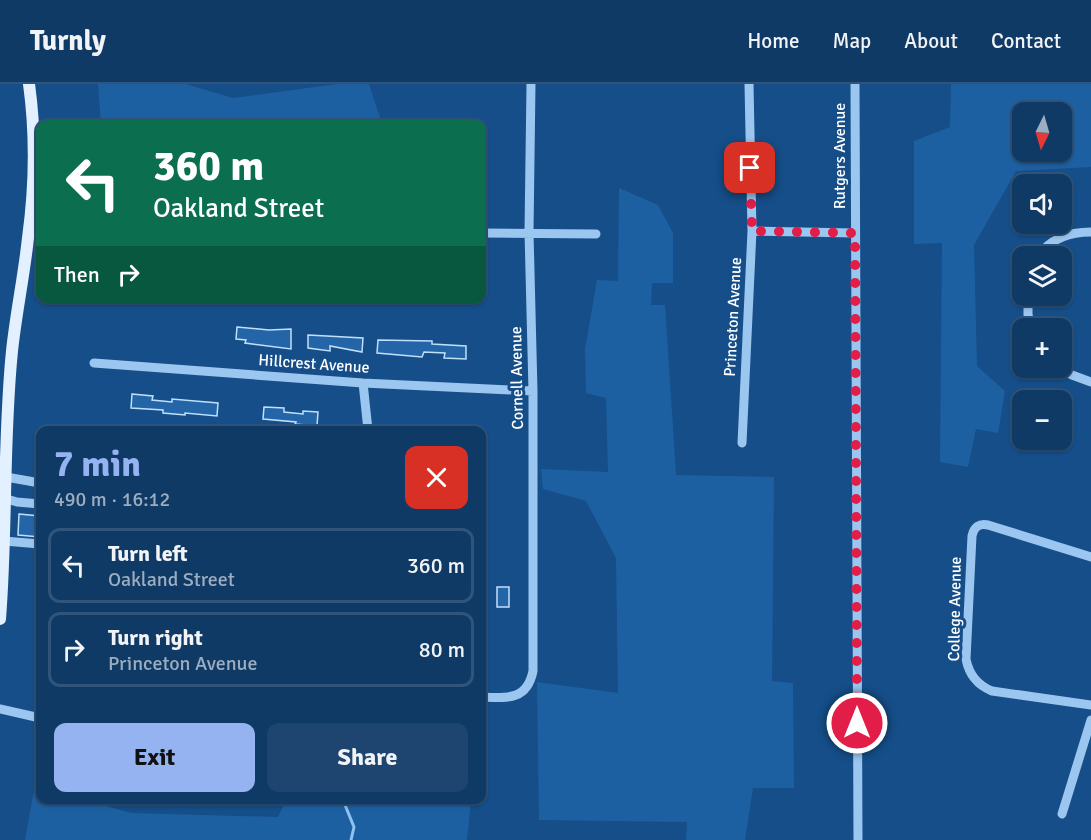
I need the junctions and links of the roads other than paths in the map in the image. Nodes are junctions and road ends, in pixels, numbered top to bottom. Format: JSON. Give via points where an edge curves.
{"nodes":[{"id":1,"x":29,"y":84,"type":"edge"},
{"id":2,"x":531,"y":84,"type":"edge"},
{"id":3,"x":749,"y":84,"type":"edge"},
{"id":4,"x":855,"y":84,"type":"edge"},
{"id":5,"x":752,"y":231,"type":"junction"},
{"id":6,"x":486,"y":232,"type":"edge"},
{"id":7,"x":529,"y":232,"type":"junction"},
{"id":8,"x":1091,"y":232,"type":"edge"},
{"id":9,"x":855,"y":233,"type":"junction"},
{"id":10,"x":596,"y":234,"type":"dead end"},
{"id":11,"x":1048,"y":246,"type":"edge"},
{"id":12,"x":94,"y":363,"type":"dead end"},
{"id":13,"x":1072,"y":375,"type":"edge"},
{"id":14,"x":1091,"y":382,"type":"edge"},
{"id":15,"x":363,"y":383,"type":"junction"},
{"id":16,"x":533,"y":391,"type":"junction"},
{"id":17,"x":368,"y":426,"type":"edge"},
{"id":18,"x":742,"y":443,"type":"dead end"},
{"id":19,"x":6,"y":477,"type":"junction"},
{"id":20,"x":36,"y":482,"type":"edge"},
{"id":21,"x":3,"y":497,"type":"edge"},
{"id":22,"x":36,"y":504,"type":"edge"},
{"id":23,"x":4,"y":541,"type":"junction"},
{"id":24,"x":36,"y":544,"type":"edge"},
{"id":25,"x":1091,"y":557,"type":"edge"},
{"id":26,"x":0,"y":619,"type":"edge"},
{"id":27,"x":486,"y":697,"type":"edge"},
{"id":28,"x":1091,"y":705,"type":"edge"},
{"id":29,"x":0,"y":709,"type":"edge"},
{"id":30,"x":36,"y":717,"type":"edge"},
{"id":31,"x":1091,"y":720,"type":"edge"},
{"id":32,"x":1062,"y":814,"type":"dead end"},
{"id":33,"x":858,"y":840,"type":"edge"}],
"edges":[{"from":1,"to":19,"type":"main road","via":[[33,184],[12,349]]},
{"from":2,"to":7,"type":"street","name":"Cornell Avenue"},
{"from":3,"to":5,"type":"street","name":"Princeton Avenue"},
{"from":4,"to":9,"type":"street","name":"Rutgers Avenue"},
{"from":5,"to":9,"type":"street"},
{"from":5,"to":18,"type":"street","name":"Princeton Avenue"},
{"from":6,"to":7,"type":"street"},
{"from":7,"to":10,"type":"street"},
{"from":7,"to":16,"type":"street","name":"Cornell Avenue"},
{"from":8,"to":11,"type":"street","via":[[1060,237]]},
{"from":9,"to":33,"type":"street","name":"Rutgers Avenue"},
{"from":12,"to":15,"type":"street","name":"Hillcrest Avenue"},
{"from":13,"to":14,"type":"street"},
{"from":15,"to":16,"type":"street","name":"Hillcrest Avenue"},
{"from":15,"to":17,"type":"street"},
{"from":16,"to":27,"type":"street","name":"Cornell Avenue","via":[[533,671],[521,693],[508,698]]},
{"from":19,"to":20,"type":"street"},
{"from":19,"to":21,"type":"main road"},
{"from":21,"to":22,"type":"street"},
{"from":21,"to":23,"type":"main road"},
{"from":23,"to":24,"type":"street"},
{"from":23,"to":26,"type":"main road"},
{"from":25,"to":28,"type":"street","name":"College Avenue","via":[[985,524],[976,527],[972,536],[966,659],[974,679],[992,691]]},
{"from":29,"to":30,"type":"street"},
{"from":31,"to":32,"type":"street"}]}
